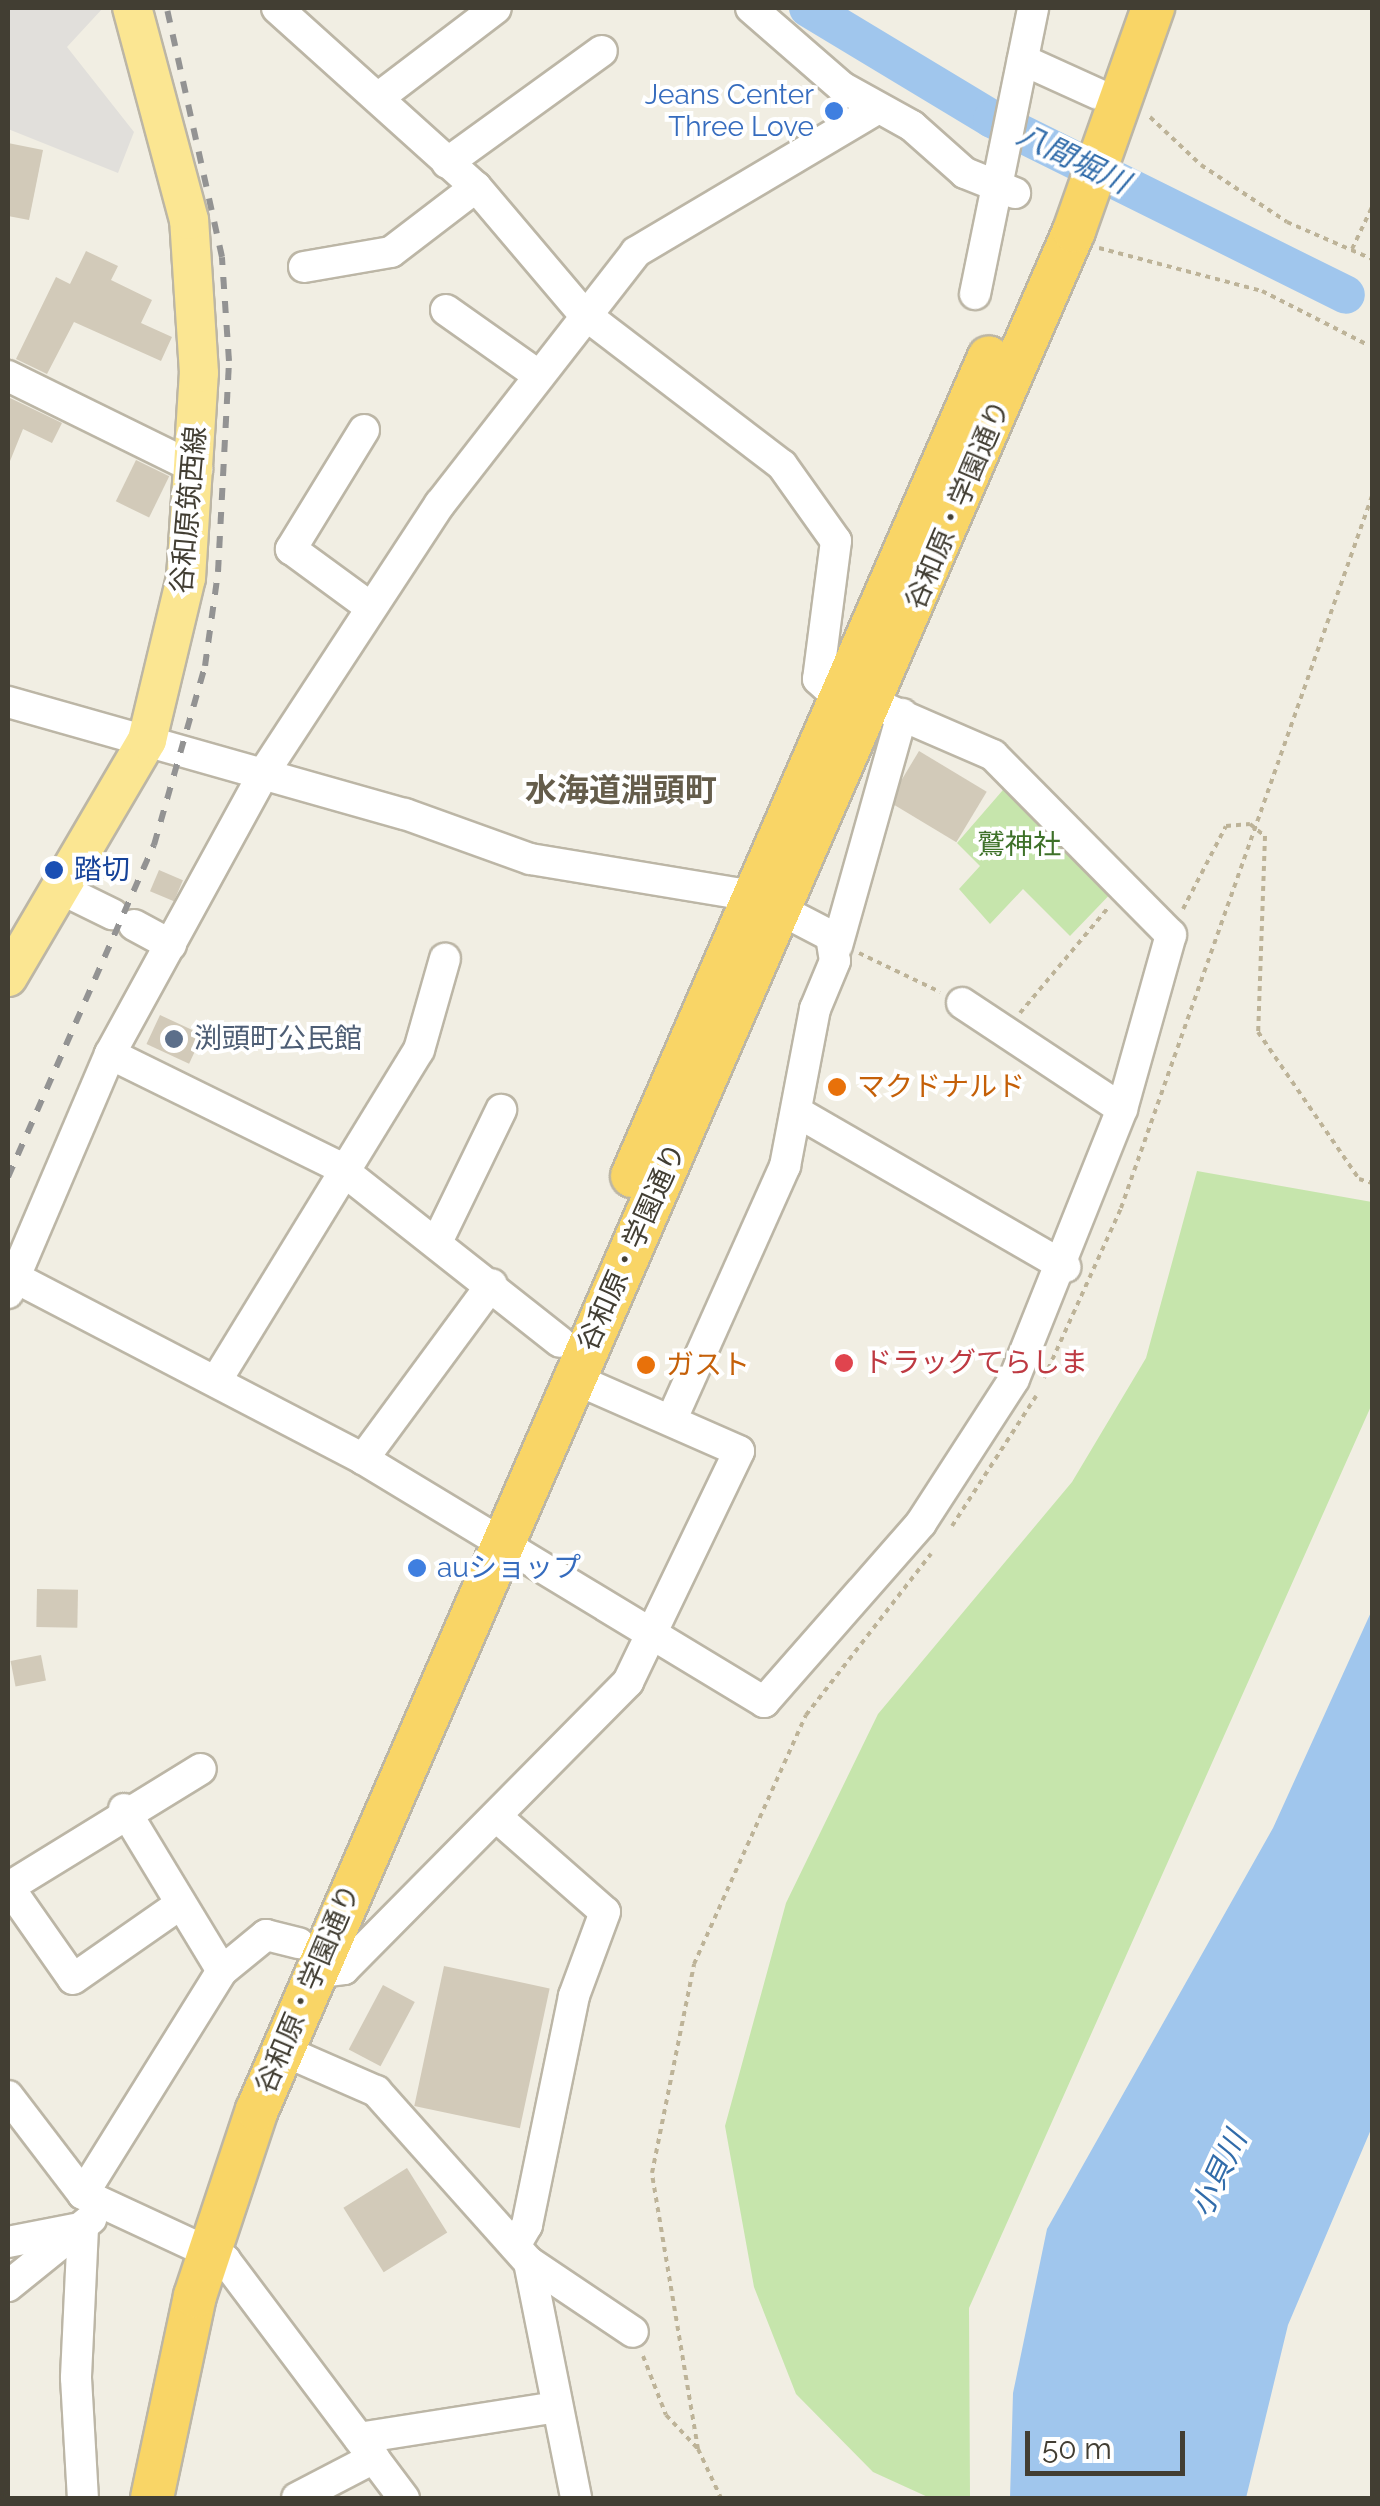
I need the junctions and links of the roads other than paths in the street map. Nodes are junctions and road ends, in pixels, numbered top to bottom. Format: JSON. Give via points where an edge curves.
{"nodes":[{"id":1,"x":132,"y":8,"type":"edge"},
{"id":2,"x":276,"y":8,"type":"edge"},
{"id":3,"x":496,"y":8,"type":"edge"},
{"id":4,"x":750,"y":8,"type":"edge"},
{"id":5,"x":1033,"y":8,"type":"edge"},
{"id":6,"x":1124,"y":8,"type":"edge"},
{"id":7,"x":1153,"y":8,"type":"edge"},
{"id":8,"x":602,"y":50,"type":"dead end"},
{"id":9,"x":1021,"y":68,"type":"junction"},
{"id":10,"x":378,"y":98,"type":"junction"},
{"id":11,"x":1107,"y":108,"type":"junction"},
{"id":12,"x":878,"y":109,"type":"junction"},
{"id":13,"x":448,"y":163,"type":"junction"},
{"id":14,"x":476,"y":187,"type":"junction"},
{"id":15,"x":1036,"y":201,"type":"junction"},
{"id":16,"x":304,"y":267,"type":"dead end"},
{"id":17,"x":975,"y":294,"type":"dead end"},
{"id":18,"x":446,"y":310,"type":"dead end"},
{"id":19,"x":583,"y":313,"type":"junction"},
{"id":20,"x":538,"y":375,"type":"junction"},
{"id":21,"x":8,"y":376,"type":"edge"},
{"id":22,"x":364,"y":430,"type":"dead end"},
{"id":23,"x":197,"y":469,"type":"junction"},
{"id":24,"x":369,"y":606,"type":"junction"},
{"id":25,"x":8,"y":702,"type":"edge"},
{"id":26,"x":872,"y":705,"type":"junction"},
{"id":27,"x":147,"y":740,"type":"junction"},
{"id":28,"x":264,"y":774,"type":"junction"},
{"id":29,"x":62,"y":890,"type":"junction"},
{"id":30,"x":769,"y":902,"type":"junction"},
{"id":31,"x":171,"y":945,"type":"junction"},
{"id":32,"x":846,"y":949,"type":"junction"},
{"id":33,"x":445,"y":959,"type":"dead end"},
{"id":34,"x":8,"y":977,"type":"edge"},
{"id":35,"x":962,"y":1003,"type":"road end"},
{"id":36,"x":110,"y":1054,"type":"junction"},
{"id":37,"x":1122,"y":1109,"type":"junction"},
{"id":38,"x":501,"y":1110,"type":"dead end"},
{"id":39,"x":797,"y":1112,"type":"junction"},
{"id":40,"x":349,"y":1175,"type":"junction"},
{"id":41,"x":436,"y":1242,"type":"junction"},
{"id":42,"x":1066,"y":1267,"type":"junction"},
{"id":43,"x":492,"y":1284,"type":"junction"},
{"id":44,"x":11,"y":1286,"type":"edge"},
{"id":45,"x":566,"y":1360,"type":"junction"},
{"id":46,"x":216,"y":1381,"type":"junction"},
{"id":47,"x":672,"y":1420,"type":"junction"},
{"id":48,"x":363,"y":1458,"type":"junction"},
{"id":49,"x":489,"y":1541,"type":"junction"},
{"id":50,"x":654,"y":1636,"type":"junction"},
{"id":51,"x":201,"y":1769,"type":"dead end"},
{"id":52,"x":124,"y":1809,"type":"junction"},
{"id":53,"x":498,"y":1818,"type":"junction"},
{"id":54,"x":8,"y":1886,"type":"edge"},
{"id":55,"x":179,"y":1904,"type":"junction"},
{"id":56,"x":306,"y":1958,"type":"junction"},
{"id":57,"x":222,"y":1970,"type":"junction"},
{"id":58,"x":282,"y":2050,"type":"junction"},
{"id":59,"x":8,"y":2096,"type":"edge"},
{"id":60,"x":89,"y":2209,"type":"junction"},
{"id":61,"x":8,"y":2242,"type":"edge"},
{"id":62,"x":194,"y":2246,"type":"junction"},
{"id":63,"x":522,"y":2254,"type":"junction"},
{"id":64,"x":8,"y":2286,"type":"edge"},
{"id":65,"x":633,"y":2332,"type":"road end"},
{"id":66,"x":556,"y":2407,"type":"junction"},
{"id":67,"x":367,"y":2448,"type":"junction"},
{"id":68,"x":83,"y":2498,"type":"edge"},
{"id":69,"x":125,"y":2498,"type":"edge"},
{"id":70,"x":152,"y":2498,"type":"edge"},
{"id":71,"x":297,"y":2498,"type":"edge"},
{"id":72,"x":404,"y":2498,"type":"edge"},
{"id":73,"x":576,"y":2498,"type":"edge"}],
"edges":[{"from":1,"to":23,"type":"main road","name":"谷和原筑西線","via":[[189,220]]},
{"from":2,"to":10,"type":"street"},
{"from":3,"to":10,"type":"street"},
{"from":4,"to":12,"type":"street","via":[[782,42]]},
{"from":5,"to":9,"type":"street"},
{"from":6,"to":11,"type":"highway","name":"谷和原・学園通り"},
{"from":7,"to":11,"type":"highway","name":"谷和原・学園通り"},
{"from":8,"to":13,"type":"street"},
{"from":9,"to":11,"type":"street"},
{"from":9,"to":15,"type":"street"},
{"from":10,"to":13,"type":"street"},
{"from":11,"to":15,"type":"highway","name":"谷和原・学園通り"},
{"from":12,"to":15,"type":"street"},
{"from":12,"to":19,"type":"street","via":[[636,252]]},
{"from":13,"to":14,"type":"street"},
{"from":14,"to":16,"type":"street","via":[[390,252]]},
{"from":14,"to":19,"type":"street"},
{"from":15,"to":17,"type":"street"},
{"from":15,"to":26,"type":"highway","name":"谷和原・学園通り"},
{"from":18,"to":20,"type":"street"},
{"from":19,"to":20,"type":"street"},
{"from":19,"to":26,"type":"street","via":[[782,465],[836,541],[818,679]]},
{"from":20,"to":24,"type":"street"},
{"from":21,"to":23,"type":"street"},
{"from":22,"to":24,"type":"street","via":[[290,549]]},
{"from":23,"to":27,"type":"main road","name":"谷和原筑西線","via":[[172,654]]},
{"from":24,"to":28,"type":"street"},
{"from":25,"to":27,"type":"street"},
{"from":26,"to":30,"type":"highway","name":"谷和原・学園通り"},
{"from":26,"to":32,"type":"street"},
{"from":26,"to":37,"type":"street","via":[[993,755],[1171,935]]},
{"from":27,"to":28,"type":"street"},
{"from":27,"to":29,"type":"main road","name":"谷和原筑西線"},
{"from":28,"to":30,"type":"street","via":[[530,860]]},
{"from":28,"to":31,"type":"street"},
{"from":29,"to":31,"type":"street"},
{"from":29,"to":34,"type":"main road","name":"谷和原筑西線"},
{"from":30,"to":32,"type":"street"},
{"from":30,"to":45,"type":"highway","name":"谷和原・学園通り"},
{"from":31,"to":36,"type":"street"},
{"from":32,"to":39,"type":"street"},
{"from":33,"to":40,"type":"street","via":[[418,1050]]},
{"from":35,"to":37,"type":"street"},
{"from":36,"to":40,"type":"street"},
{"from":36,"to":44,"type":"street"},
{"from":37,"to":42,"type":"street"},
{"from":38,"to":41,"type":"street"},
{"from":39,"to":42,"type":"street"},
{"from":39,"to":47,"type":"street","via":[[785,1166]]},
{"from":40,"to":41,"type":"street"},
{"from":40,"to":46,"type":"street"},
{"from":41,"to":43,"type":"street"},
{"from":42,"to":50,"type":"street","via":[[956,1477],[764,1702]]},
{"from":43,"to":45,"type":"street"},
{"from":43,"to":48,"type":"street"},
{"from":44,"to":46,"type":"street"},
{"from":45,"to":47,"type":"street"},
{"from":45,"to":49,"type":"highway","name":"谷和原・学園通り"},
{"from":46,"to":48,"type":"street"},
{"from":47,"to":50,"type":"street","via":[[739,1450]]},
{"from":48,"to":49,"type":"street"},
{"from":49,"to":50,"type":"street"},
{"from":49,"to":56,"type":"highway","name":"谷和原・学園通り"},
{"from":50,"to":53,"type":"street","via":[[628,1682]]},
{"from":51,"to":52,"type":"street"},
{"from":52,"to":54,"type":"street"},
{"from":52,"to":55,"type":"street"},
{"from":53,"to":56,"type":"street","via":[[344,1969]]},
{"from":53,"to":63,"type":"street","via":[[605,1912],[574,1996]]},
{"from":54,"to":55,"type":"street","via":[[74,1979]]},
{"from":55,"to":57,"type":"street"},
{"from":56,"to":57,"type":"street","via":[[266,1934]]},
{"from":56,"to":58,"type":"highway","name":"谷和原・学園通り"},
{"from":56,"to":62,"type":"highway","name":"谷和原・学園通り"},
{"from":57,"to":60,"type":"street"},
{"from":58,"to":62,"type":"highway","name":"谷和原・学園通り"},
{"from":58,"to":63,"type":"street","via":[[376,2092]]},
{"from":59,"to":60,"type":"street"},
{"from":60,"to":61,"type":"street"},
{"from":60,"to":62,"type":"street"},
{"from":60,"to":64,"type":"street"},
{"from":60,"to":68,"type":"street","via":[[76,2378]]},
{"from":62,"to":67,"type":"street","via":[[290,2338]]},
{"from":62,"to":69,"type":"highway","name":"谷和原・学園通り","via":[[148,2359]]},
{"from":62,"to":70,"type":"highway","name":"谷和原・学園通り"},
{"from":63,"to":65,"type":"street"},
{"from":63,"to":66,"type":"street"},
{"from":66,"to":67,"type":"street"},
{"from":66,"to":73,"type":"street"},
{"from":67,"to":71,"type":"street"},
{"from":67,"to":72,"type":"street"}]}
